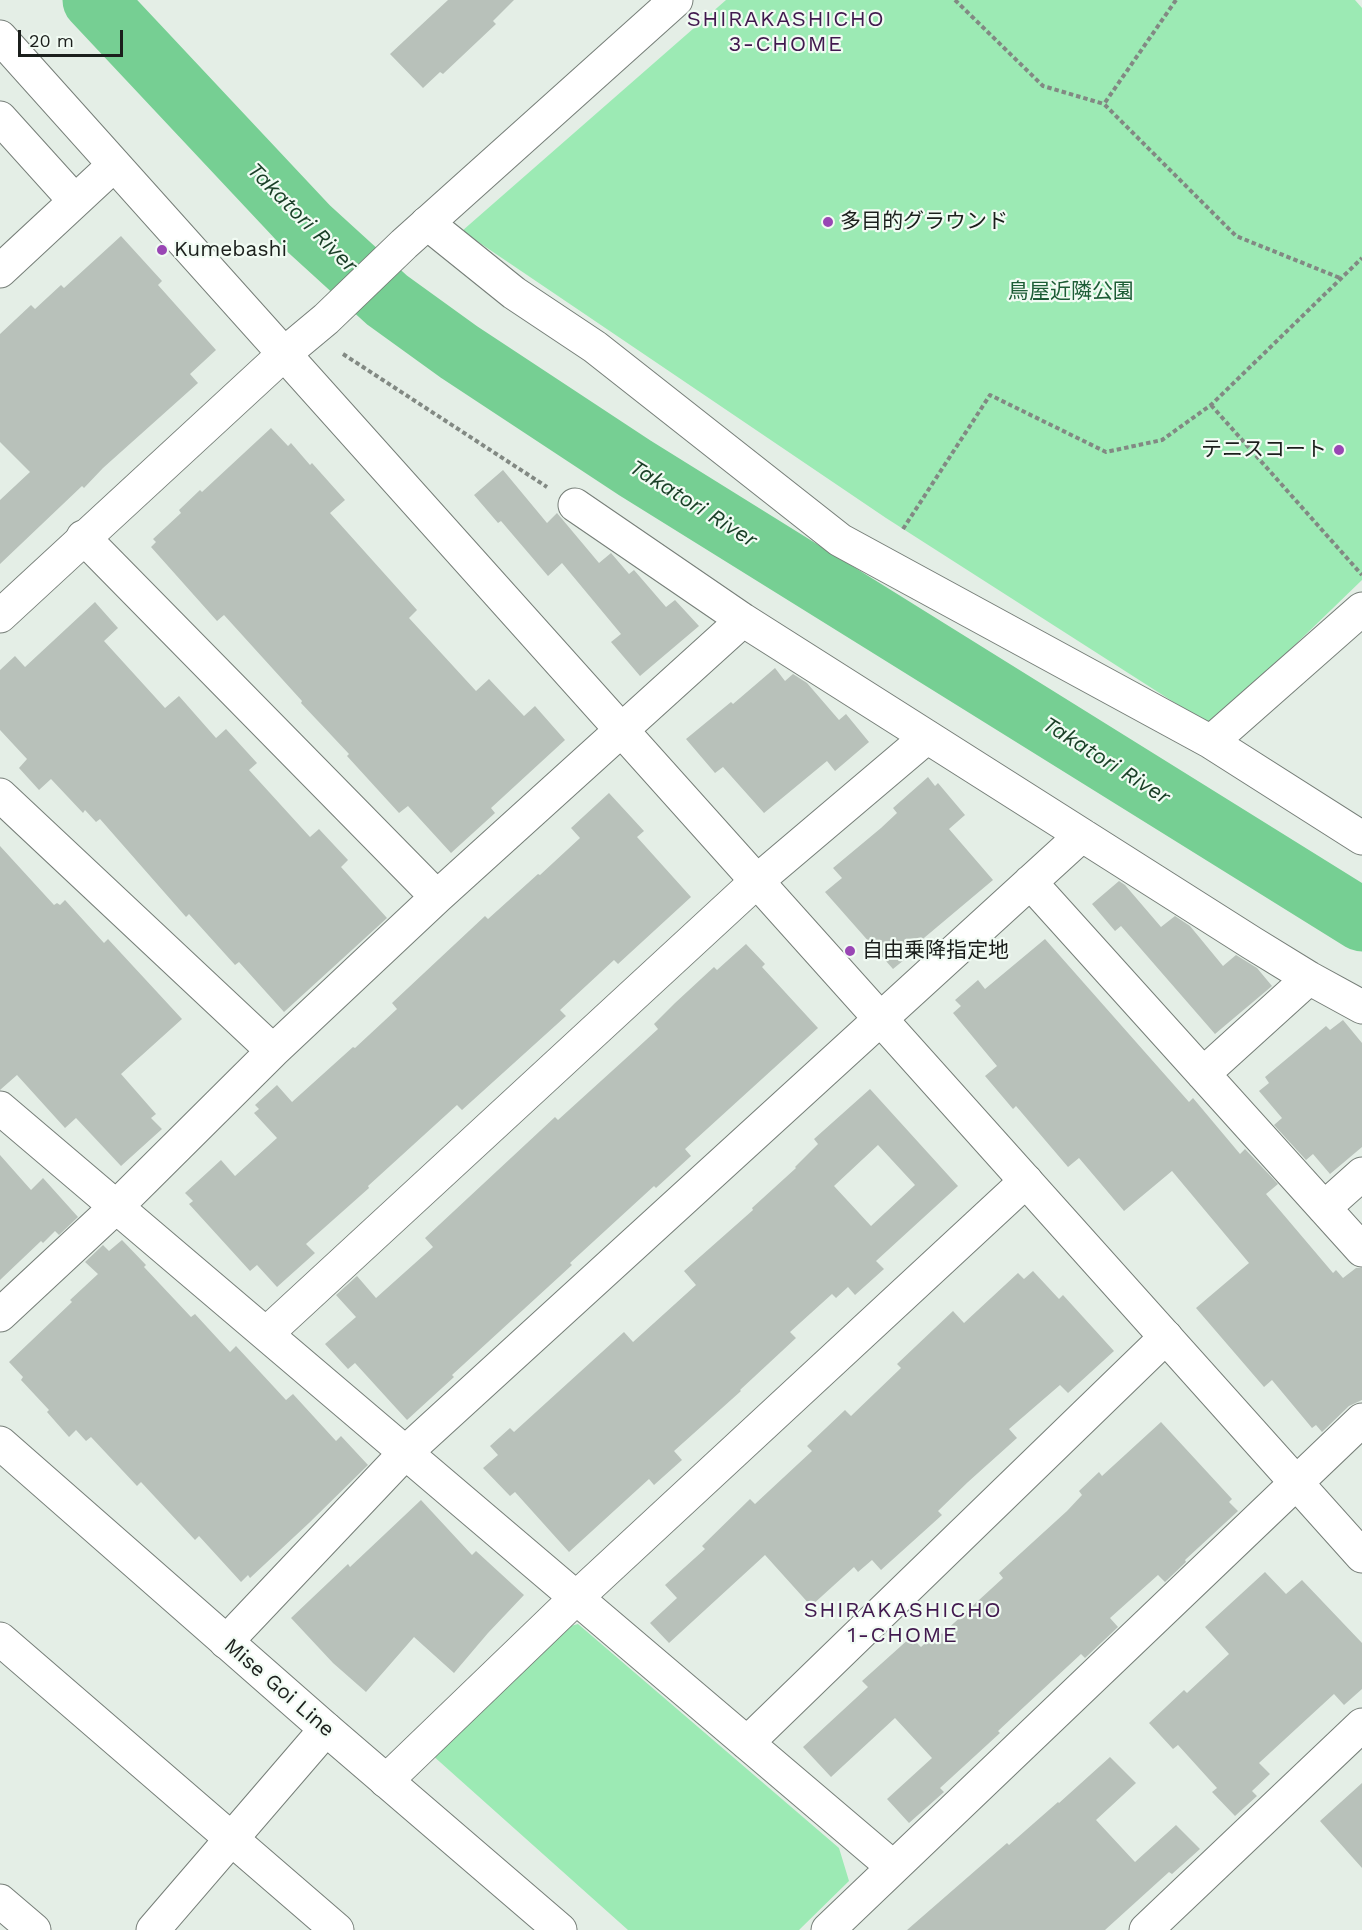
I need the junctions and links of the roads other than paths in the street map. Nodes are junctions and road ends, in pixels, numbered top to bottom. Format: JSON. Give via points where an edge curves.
{"nodes":[{"id":1,"x":676,"y":0,"type":"edge"},
{"id":2,"x":0,"y":37,"type":"edge"},
{"id":3,"x":0,"y":118,"type":"edge"},
{"id":4,"x":114,"y":165,"type":"junction"},
{"id":5,"x":75,"y":201,"type":"junction"},
{"id":6,"x":416,"y":234,"type":"junction"},
{"id":7,"x":0,"y":271,"type":"edge"},
{"id":8,"x":284,"y":354,"type":"junction"},
{"id":9,"x":575,"y":505,"type":"road end"},
{"id":10,"x":83,"y":537,"type":"junction"},
{"id":11,"x":1362,"y":609,"type":"edge"},
{"id":12,"x":0,"y":616,"type":"edge"},
{"id":13,"x":743,"y":620,"type":"junction"},
{"id":14,"x":620,"y":730,"type":"junction"},
{"id":15,"x":927,"y":737,"type":"junction"},
{"id":16,"x":1210,"y":742,"type":"junction"},
{"id":17,"x":0,"y":795,"type":"edge"},
{"id":18,"x":1082,"y":835,"type":"junction"},
{"id":19,"x":1362,"y":838,"type":"edge"},
{"id":20,"x":757,"y":881,"type":"junction"},
{"id":21,"x":1030,"y":882,"type":"junction"},
{"id":22,"x":437,"y":897,"type":"junction"},
{"id":23,"x":1309,"y":978,"type":"junction"},
{"id":24,"x":1362,"y":1007,"type":"edge"},
{"id":25,"x":881,"y":1019,"type":"junction"},
{"id":26,"x":273,"y":1051,"type":"junction"},
{"id":27,"x":1203,"y":1074,"type":"junction"},
{"id":28,"x":0,"y":1108,"type":"edge"},
{"id":29,"x":1362,"y":1174,"type":"edge"},
{"id":30,"x":1026,"y":1181,"type":"junction"},
{"id":31,"x":116,"y":1206,"type":"junction"},
{"id":32,"x":1324,"y":1208,"type":"junction"},
{"id":33,"x":1362,"y":1250,"type":"edge"},
{"id":34,"x":0,"y":1315,"type":"edge"},
{"id":35,"x":266,"y":1334,"type":"junction"},
{"id":36,"x":1166,"y":1337,"type":"junction"},
{"id":37,"x":1362,"y":1420,"type":"edge"},
{"id":38,"x":0,"y":1443,"type":"edge"},
{"id":39,"x":405,"y":1453,"type":"junction"},
{"id":40,"x":1296,"y":1483,"type":"junction"},
{"id":41,"x":1362,"y":1556,"type":"edge"},
{"id":42,"x":576,"y":1598,"type":"junction"},
{"id":43,"x":0,"y":1639,"type":"edge"},
{"id":44,"x":226,"y":1642,"type":"junction"},
{"id":45,"x":1362,"y":1725,"type":"edge"},
{"id":46,"x":326,"y":1729,"type":"junction"},
{"id":47,"x":747,"y":1743,"type":"junction"},
{"id":48,"x":386,"y":1781,"type":"junction"},
{"id":49,"x":231,"y":1839,"type":"junction"},
{"id":50,"x":893,"y":1868,"type":"junction"},
{"id":51,"x":0,"y":1901,"type":"edge"},
{"id":52,"x":34,"y":1930,"type":"edge"},
{"id":53,"x":153,"y":1930,"type":"edge"},
{"id":54,"x":337,"y":1930,"type":"edge"},
{"id":55,"x":560,"y":1930,"type":"edge"},
{"id":56,"x":828,"y":1930,"type":"edge"},
{"id":57,"x":1146,"y":1930,"type":"edge"}],
"edges":[{"from":1,"to":6,"type":"street"},
{"from":2,"to":4,"type":"street"},
{"from":3,"to":5,"type":"street"},
{"from":4,"to":5,"type":"street"},
{"from":4,"to":8,"type":"street"},
{"from":5,"to":7,"type":"street"},
{"from":6,"to":8,"type":"street"},
{"from":6,"to":16,"type":"street","via":[[595,347],[840,540]]},
{"from":8,"to":10,"type":"street"},
{"from":8,"to":14,"type":"street"},
{"from":9,"to":13,"type":"street"},
{"from":10,"to":12,"type":"street"},
{"from":10,"to":22,"type":"street"},
{"from":11,"to":16,"type":"street"},
{"from":13,"to":14,"type":"street"},
{"from":13,"to":15,"type":"street"},
{"from":14,"to":20,"type":"street"},
{"from":14,"to":22,"type":"street"},
{"from":15,"to":18,"type":"street"},
{"from":15,"to":20,"type":"street"},
{"from":16,"to":19,"type":"street"},
{"from":17,"to":26,"type":"street"},
{"from":18,"to":21,"type":"street"},
{"from":18,"to":23,"type":"street"},
{"from":20,"to":25,"type":"street"},
{"from":20,"to":35,"type":"street"},
{"from":21,"to":25,"type":"street"},
{"from":21,"to":27,"type":"street"},
{"from":22,"to":26,"type":"street"},
{"from":23,"to":24,"type":"street"},
{"from":23,"to":27,"type":"street"},
{"from":25,"to":30,"type":"street"},
{"from":25,"to":39,"type":"street"},
{"from":26,"to":31,"type":"street"},
{"from":27,"to":32,"type":"street"},
{"from":28,"to":31,"type":"street"},
{"from":29,"to":32,"type":"street"},
{"from":30,"to":36,"type":"street"},
{"from":30,"to":42,"type":"street"},
{"from":31,"to":34,"type":"street"},
{"from":31,"to":35,"type":"street"},
{"from":32,"to":33,"type":"street"},
{"from":35,"to":39,"type":"street"},
{"from":36,"to":40,"type":"street"},
{"from":36,"to":47,"type":"street"},
{"from":37,"to":40,"type":"street"},
{"from":38,"to":44,"type":"street","name":"Mise Goi Line"},
{"from":39,"to":42,"type":"street"},
{"from":39,"to":44,"type":"street"},
{"from":40,"to":41,"type":"street"},
{"from":40,"to":50,"type":"street"},
{"from":42,"to":47,"type":"street"},
{"from":42,"to":48,"type":"street"},
{"from":43,"to":49,"type":"street"},
{"from":44,"to":46,"type":"street","name":"Mise Goi Line"},
{"from":45,"to":57,"type":"street"},
{"from":46,"to":48,"type":"street","name":"Mise Goi Line"},
{"from":46,"to":49,"type":"street"},
{"from":47,"to":50,"type":"street"},
{"from":48,"to":55,"type":"street","name":"Mise Goi Line"},
{"from":49,"to":53,"type":"street"},
{"from":49,"to":54,"type":"street"},
{"from":50,"to":56,"type":"street"},
{"from":51,"to":52,"type":"street"}]}
